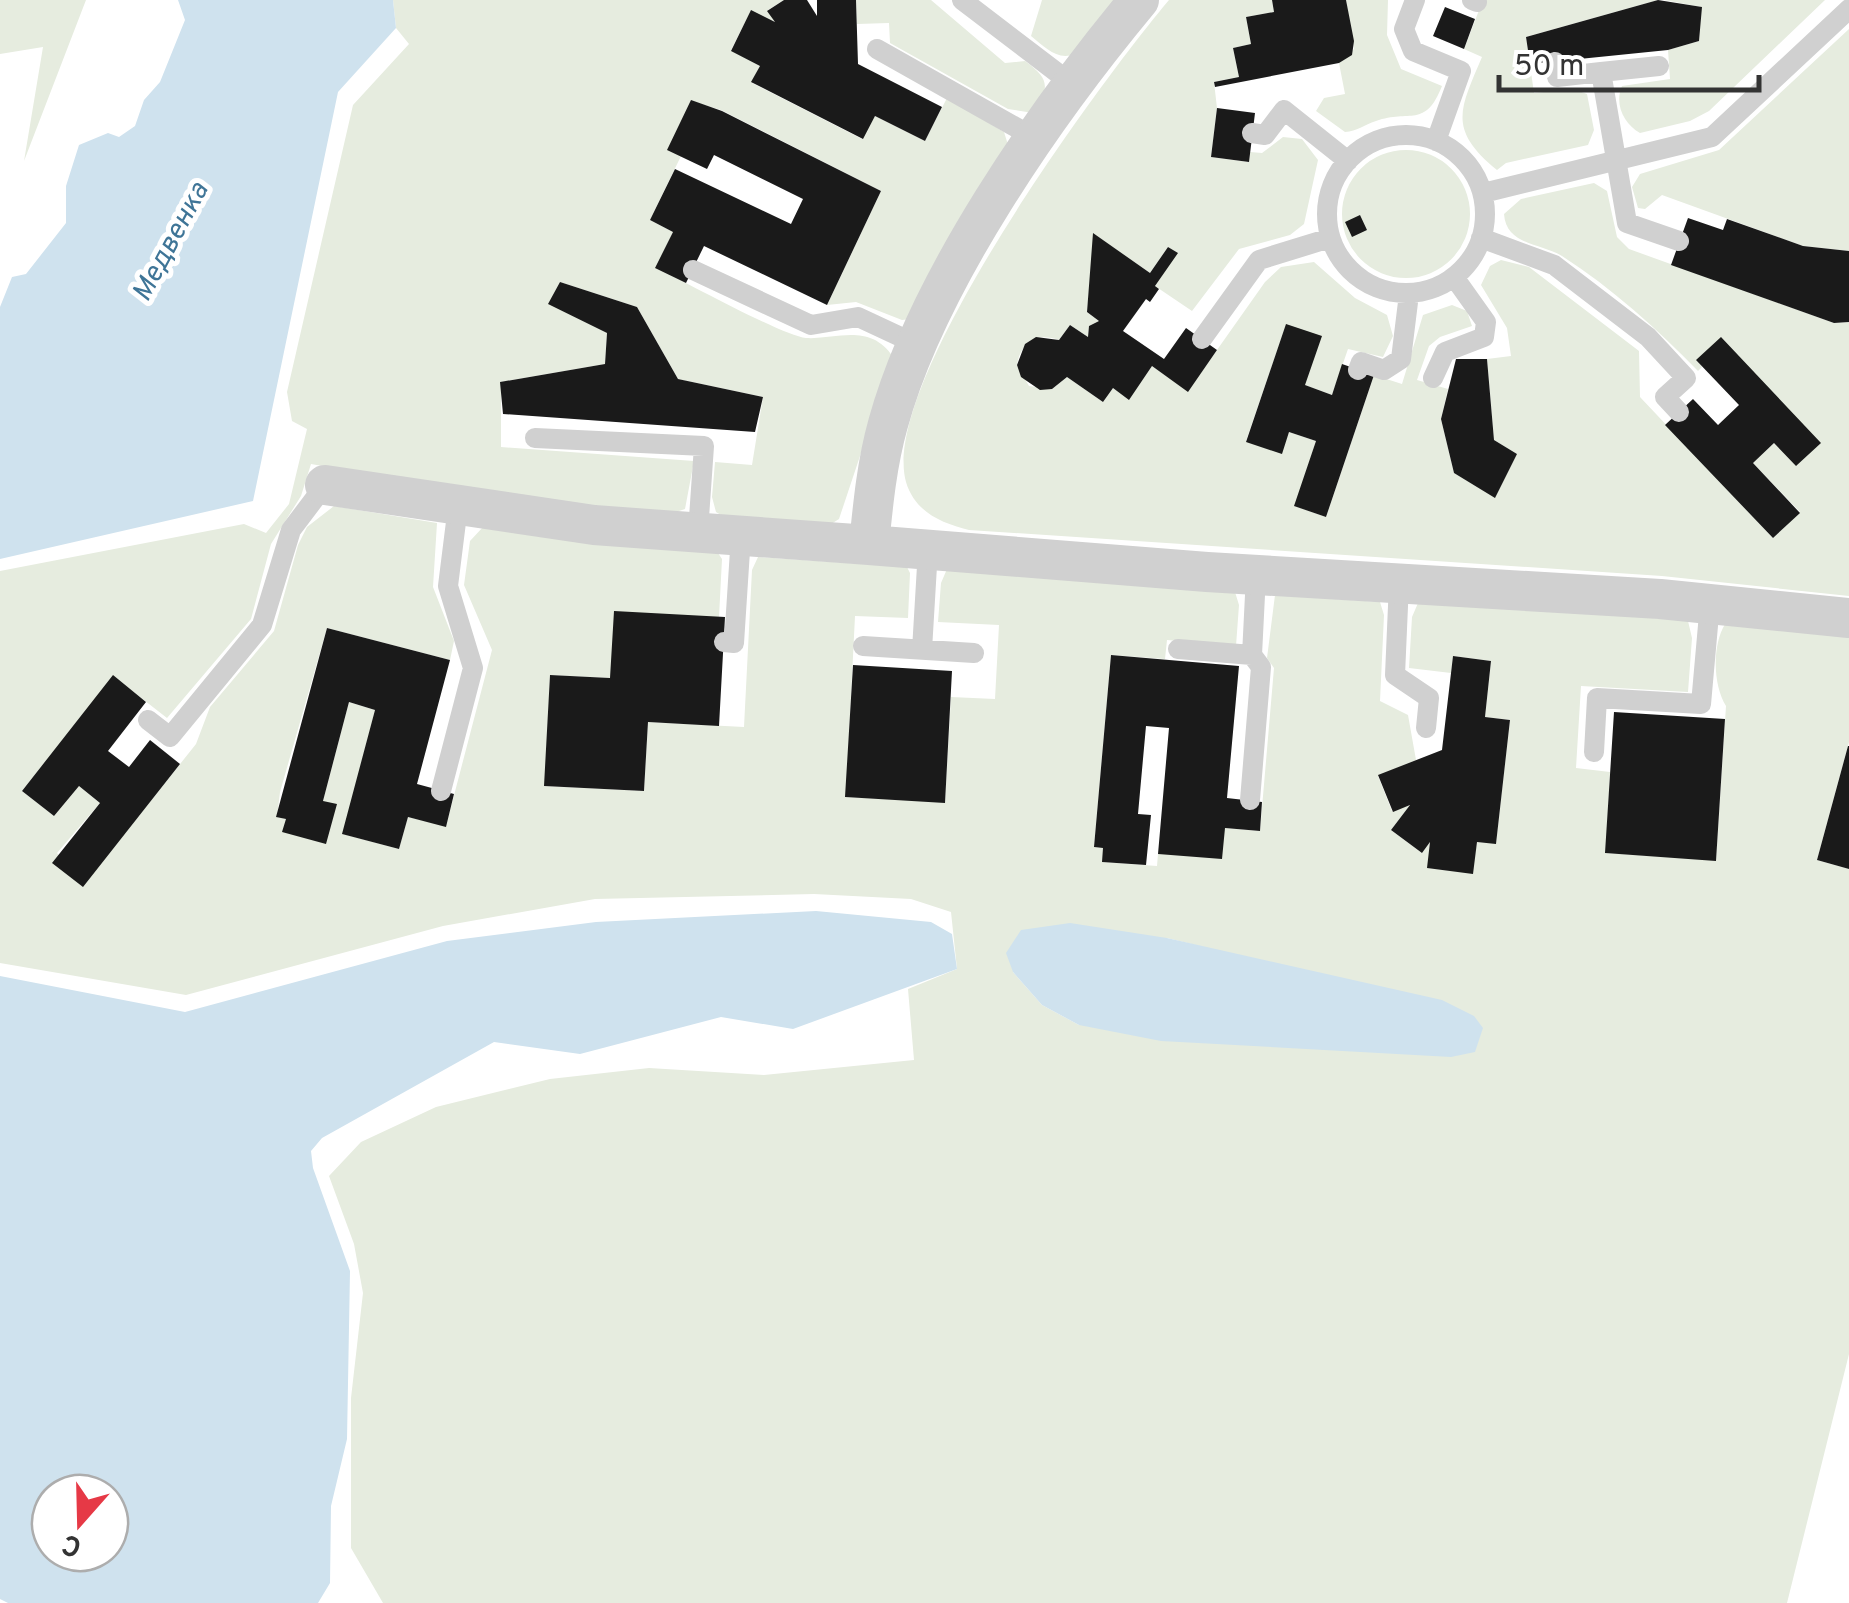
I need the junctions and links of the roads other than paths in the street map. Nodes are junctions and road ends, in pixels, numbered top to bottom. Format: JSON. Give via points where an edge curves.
{"nodes":[{"id":1,"x":962,"y":0,"type":"edge"},
{"id":2,"x":1139,"y":0,"type":"edge"},
{"id":3,"x":1415,"y":0,"type":"edge"},
{"id":4,"x":1849,"y":8,"type":"edge"},
{"id":5,"x":877,"y":48,"type":"dead end"},
{"id":6,"x":1555,"y":62,"type":"dead end"},
{"id":7,"x":1660,"y":66,"type":"dead end"},
{"id":8,"x":1601,"y":72,"type":"junction"},
{"id":9,"x":1072,"y":84,"type":"junction"},
{"id":10,"x":1252,"y":133,"type":"dead end"},
{"id":11,"x":1035,"y":138,"type":"junction"},
{"id":12,"x":1436,"y":142,"type":"junction"},
{"id":13,"x":1348,"y":160,"type":"junction"},
{"id":14,"x":1615,"y":162,"type":"junction"},
{"id":15,"x":1483,"y":193,"type":"junction"},
{"id":16,"x":1330,"y":238,"type":"junction"},
{"id":17,"x":1481,"y":238,"type":"junction"},
{"id":18,"x":1680,"y":241,"type":"dead end"},
{"id":19,"x":692,"y":270,"type":"dead end"},
{"id":20,"x":1454,"y":277,"type":"junction"},
{"id":21,"x":1409,"y":294,"type":"junction"},
{"id":22,"x":1202,"y":338,"type":"dead end"},
{"id":23,"x":918,"y":345,"type":"junction"},
{"id":24,"x":1358,"y":370,"type":"dead end"},
{"id":25,"x":1433,"y":378,"type":"dead end"},
{"id":26,"x":1679,"y":412,"type":"dead end"},
{"id":27,"x":535,"y":438,"type":"dead end"},
{"id":28,"x":325,"y":485,"type":"joint"},
{"id":29,"x":458,"y":506,"type":"junction"},
{"id":30,"x":698,"y":532,"type":"junction"},
{"id":31,"x":741,"y":535,"type":"junction"},
{"id":32,"x":869,"y":544,"type":"junction"},
{"id":33,"x":928,"y":549,"type":"junction"},
{"id":34,"x":1256,"y":575,"type":"junction"},
{"id":35,"x":1399,"y":583,"type":"junction"},
{"id":36,"x":1710,"y":603,"type":"junction"},
{"id":37,"x":1849,"y":618,"type":"edge"},
{"id":38,"x":724,"y":642,"type":"dead end"},
{"id":39,"x":864,"y":646,"type":"dead end"},
{"id":40,"x":922,"y":650,"type":"junction"},
{"id":41,"x":1178,"y":650,"type":"dead end"},
{"id":42,"x":974,"y":652,"type":"dead end"},
{"id":43,"x":1252,"y":654,"type":"junction"},
{"id":44,"x":148,"y":720,"type":"dead end"},
{"id":45,"x":1426,"y":728,"type":"dead end"},
{"id":46,"x":1594,"y":752,"type":"dead end"},
{"id":47,"x":441,"y":792,"type":"dead end"},
{"id":48,"x":1250,"y":800,"type":"dead end"}],
"edges":[{"from":1,"to":9,"type":"lane"},
{"from":2,"to":9,"type":"street"},
{"from":3,"to":12,"type":"lane","via":[[1404,29],[1413,52],[1444,52],[1461,71]]},
{"from":4,"to":14,"type":"lane","via":[[1712,137]]},
{"from":5,"to":11,"type":"lane","via":[[922,85]]},
{"from":6,"to":8,"type":"lane","via":[[1557,77]]},
{"from":7,"to":8,"type":"lane"},
{"from":8,"to":14,"type":"lane"},
{"from":9,"to":11,"type":"street"},
{"from":10,"to":13,"type":"lane","via":[[1265,135],[1284,110]]},
{"from":11,"to":23,"type":"street"},
{"from":12,"to":13,"type":"lane","via":[[1382,138]]},
{"from":12,"to":15,"type":"lane","via":[[1460,156]]},
{"from":13,"to":16,"type":"lane","via":[[1328,197]]},
{"from":14,"to":15,"type":"lane"},
{"from":14,"to":18,"type":"lane","via":[[1626,222]]},
{"from":15,"to":17,"type":"lane"},
{"from":16,"to":21,"type":"lane","via":[[1352,273],[1388,292]]},
{"from":16,"to":22,"type":"lane","via":[[1259,260]]},
{"from":17,"to":20,"type":"lane"},
{"from":17,"to":26,"type":"lane","via":[[1554,266],[1648,337],[1686,378],[1665,397]]},
{"from":19,"to":23,"type":"lane","via":[[810,325],[858,317]]},
{"from":20,"to":21,"type":"lane"},
{"from":20,"to":25,"type":"lane","via":[[1486,322],[1484,337],[1469,351],[1444,352]]},
{"from":21,"to":24,"type":"lane","via":[[1400,359],[1384,370],[1361,362]]},
{"from":23,"to":32,"type":"street","via":[[888,422]]},
{"from":27,"to":30,"type":"lane","via":[[704,446]]},
{"from":28,"to":29,"type":"street"},
{"from":28,"to":44,"type":"lane","via":[[291,530],[262,624],[170,737]]},
{"from":29,"to":30,"type":"street"},
{"from":29,"to":47,"type":"lane","via":[[448,586],[473,668]]},
{"from":30,"to":31,"type":"street"},
{"from":31,"to":32,"type":"street"},
{"from":31,"to":38,"type":"lane","via":[[734,643]]},
{"from":32,"to":33,"type":"street"},
{"from":33,"to":34,"type":"street"},
{"from":33,"to":40,"type":"lane"},
{"from":34,"to":35,"type":"street"},
{"from":34,"to":43,"type":"lane"},
{"from":35,"to":36,"type":"street"},
{"from":35,"to":45,"type":"lane","via":[[1395,675],[1438,699]]},
{"from":36,"to":37,"type":"street"},
{"from":36,"to":46,"type":"lane","via":[[1701,704],[1597,698]]},
{"from":39,"to":40,"type":"lane"},
{"from":40,"to":42,"type":"lane"},
{"from":41,"to":43,"type":"lane"},
{"from":43,"to":48,"type":"lane","via":[[1262,668]]}]}
